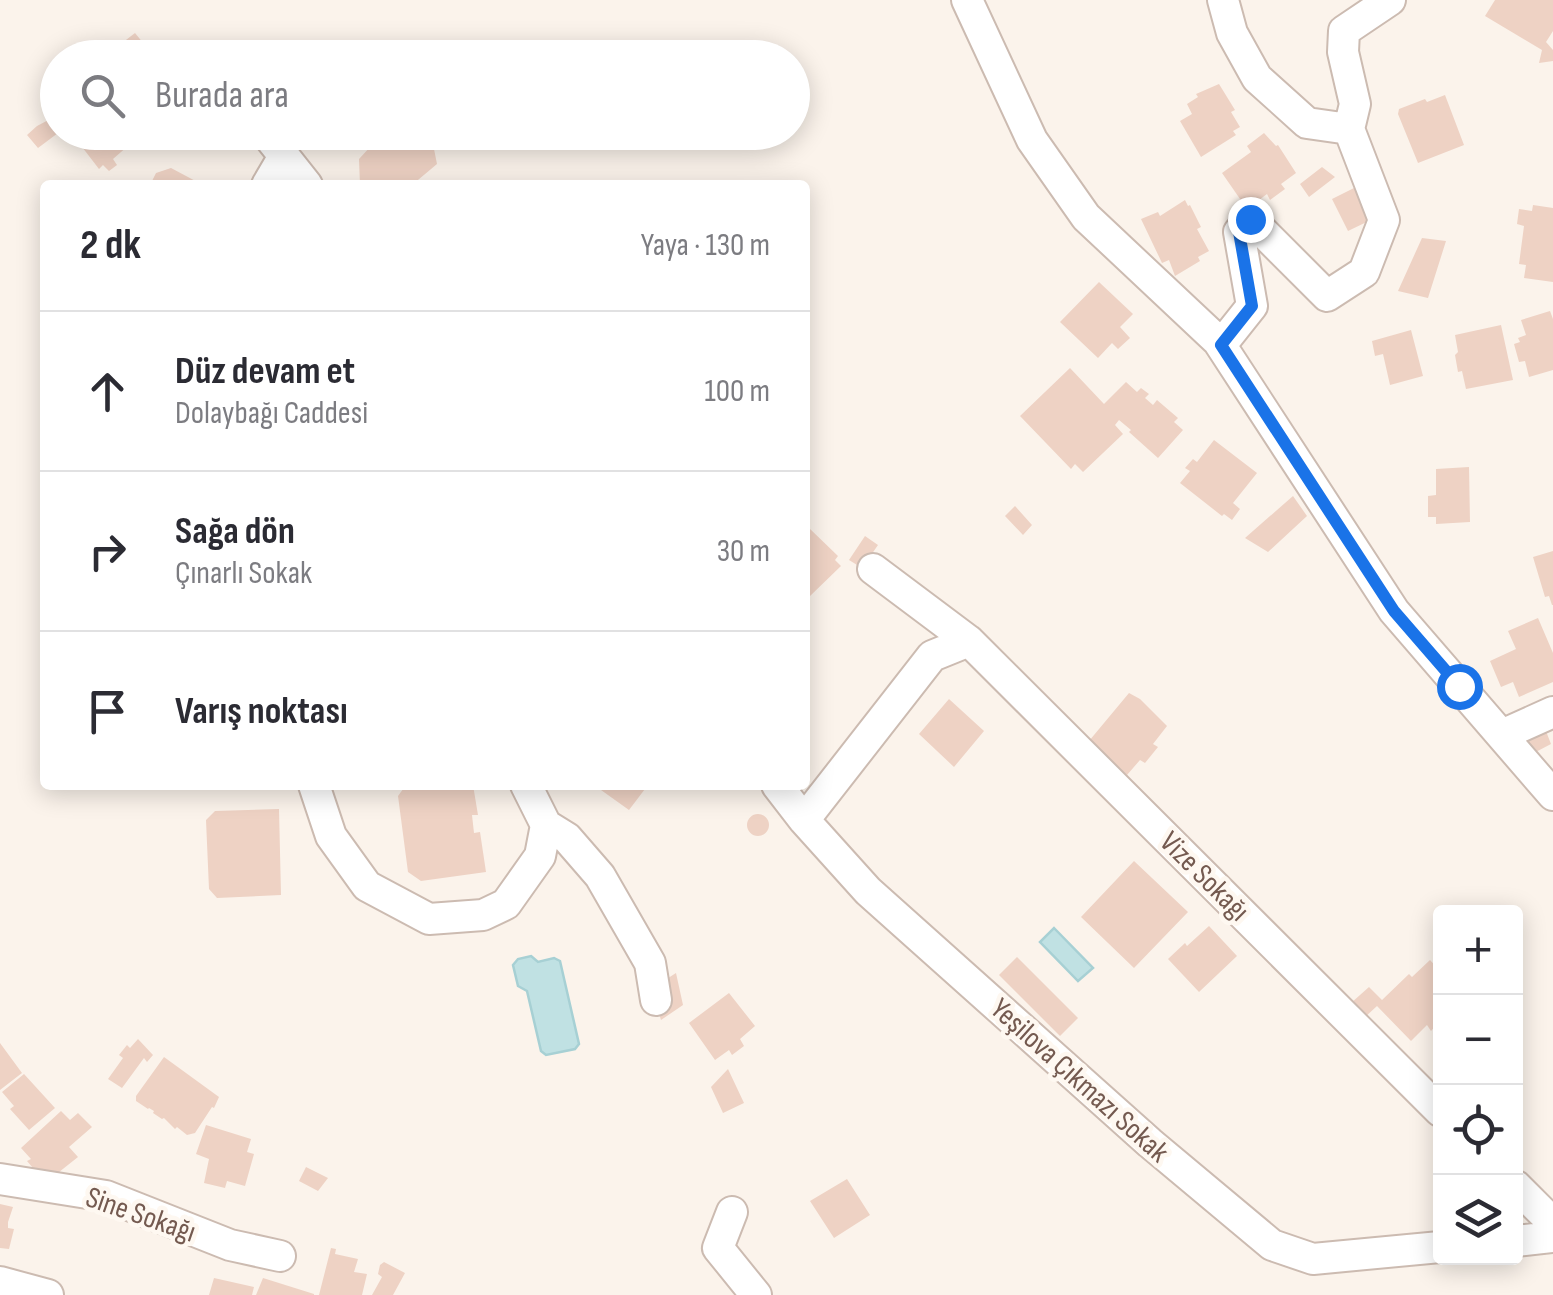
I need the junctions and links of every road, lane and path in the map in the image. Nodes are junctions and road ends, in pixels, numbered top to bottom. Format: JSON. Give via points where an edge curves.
{"nodes":[{"id":1,"x":968,"y":0,"type":"edge"},
{"id":2,"x":1223,"y":0,"type":"edge"},
{"id":3,"x":1390,"y":0,"type":"edge"},
{"id":4,"x":1348,"y":128,"type":"junction"},
{"id":5,"x":274,"y":150,"type":"edge"},
{"id":6,"x":280,"y":150,"type":"edge"},
{"id":7,"x":268,"y":180,"type":"edge"},
{"id":8,"x":303,"y":180,"type":"edge"},
{"id":9,"x":1221,"y":345,"type":"junction"},
{"id":10,"x":873,"y":569,"type":"dead end"},
{"id":11,"x":969,"y":641,"type":"junction"},
{"id":12,"x":1553,"y":712,"type":"edge"},
{"id":13,"x":1502,"y":735,"type":"junction"},
{"id":14,"x":316,"y":790,"type":"edge"},
{"id":15,"x":528,"y":790,"type":"edge"},
{"id":16,"x":781,"y":790,"type":"edge"},
{"id":17,"x":1553,"y":795,"type":"edge"},
{"id":18,"x":804,"y":820,"type":"junction"},
{"id":19,"x":546,"y":825,"type":"junction"},
{"id":20,"x":656,"y":1000,"type":"dead end"},
{"id":21,"x":1433,"y":1104,"type":"edge"},
{"id":22,"x":0,"y":1179,"type":"edge"},
{"id":23,"x":1523,"y":1193,"type":"edge"},
{"id":24,"x":732,"y":1212,"type":"dead end"},
{"id":25,"x":1553,"y":1223,"type":"edge"},
{"id":26,"x":1553,"y":1237,"type":"edge"},
{"id":27,"x":1523,"y":1239,"type":"edge"},
{"id":28,"x":1433,"y":1248,"type":"edge"},
{"id":29,"x":280,"y":1256,"type":"dead end"},
{"id":30,"x":0,"y":1282,"type":"edge"},
{"id":31,"x":48,"y":1295,"type":"edge"},
{"id":32,"x":756,"y":1295,"type":"edge"}],
"edges":[{"from":1,"to":9,"type":"street","via":[[1032,140],[1086,217]]},
{"from":2,"to":4,"type":"street","via":[[1257,78],[1307,123]]},
{"from":3,"to":4,"type":"street","via":[[1344,31],[1355,104]]},
{"from":4,"to":9,"type":"street","via":[[1384,220],[1364,272],[1326,296],[1250,219],[1239,232],[1252,306]]},
{"from":5,"to":7,"type":"street"},
{"from":6,"to":8,"type":"street"},
{"from":9,"to":13,"type":"street","via":[[1394,611]]},
{"from":10,"to":11,"type":"street","name":"Vize Sokağı"},
{"from":11,"to":18,"type":"street","via":[[932,656]]},
{"from":11,"to":21,"type":"street","name":"Vize Sokağı"},
{"from":12,"to":13,"type":"street"},
{"from":13,"to":17,"type":"street"},
{"from":14,"to":19,"type":"street","via":[[331,836],[367,886],[429,919],[482,915],[506,904],[540,856]]},
{"from":15,"to":19,"type":"street"},
{"from":16,"to":18,"type":"street","name":"Yeşilova Çıkmazı Sokak"},
{"from":18,"to":28,"type":"street","name":"Yeşilova Çıkmazı Sokak","via":[[868,891],[1272,1245],[1313,1259]]},
{"from":19,"to":20,"type":"street","via":[[600,876],[650,963]]},
{"from":22,"to":29,"type":"street","name":"Sine Sokağı","via":[[106,1196],[230,1245]]},
{"from":23,"to":25,"type":"street"},
{"from":24,"to":32,"type":"street","via":[[718,1248]]},
{"from":26,"to":27,"type":"street"},
{"from":30,"to":31,"type":"street"}]}
